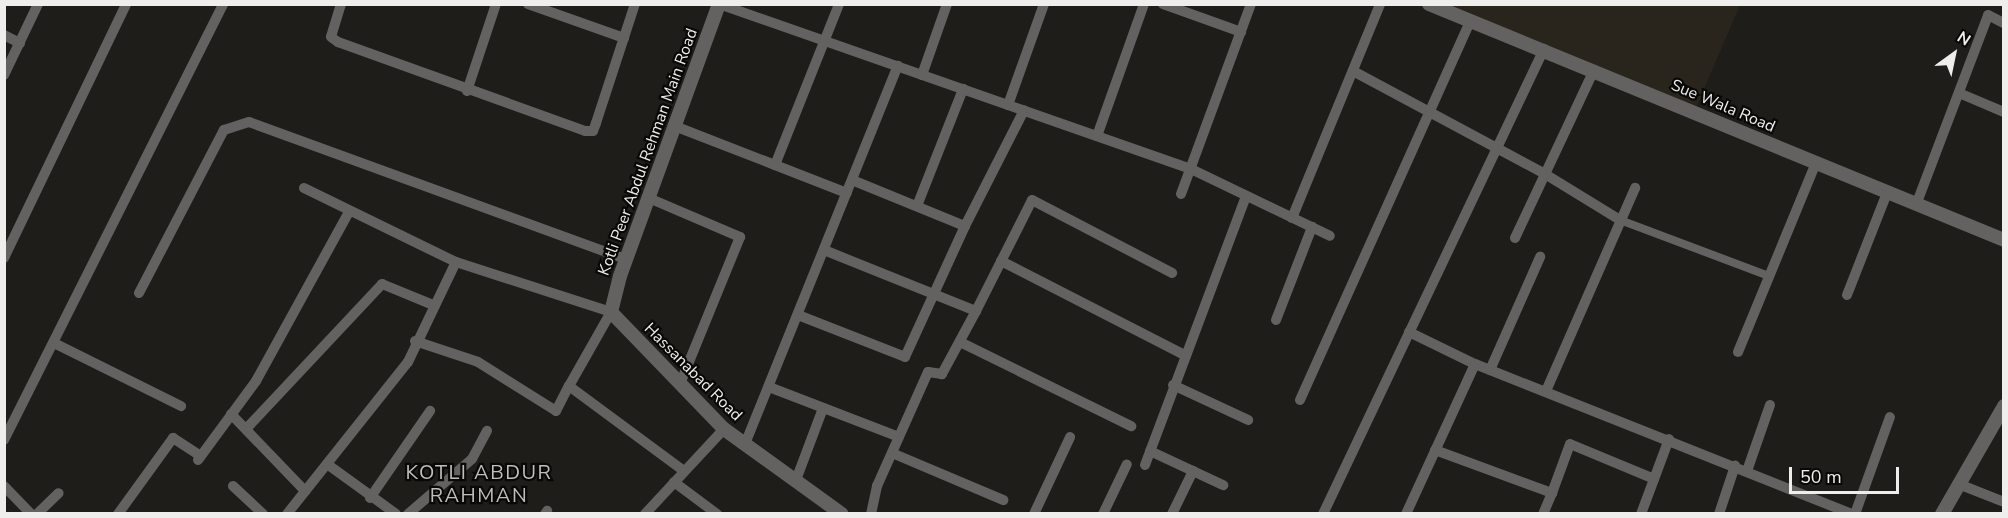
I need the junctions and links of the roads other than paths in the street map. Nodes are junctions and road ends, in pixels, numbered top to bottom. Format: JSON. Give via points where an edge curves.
{"nodes":[{"id":1,"x":38,"y":4,"type":"edge"},
{"id":2,"x":126,"y":4,"type":"edge"},
{"id":3,"x":223,"y":4,"type":"edge"},
{"id":4,"x":341,"y":4,"type":"edge"},
{"id":5,"x":496,"y":4,"type":"edge"},
{"id":6,"x":528,"y":4,"type":"edge"},
{"id":7,"x":635,"y":4,"type":"edge"},
{"id":8,"x":719,"y":4,"type":"edge"},
{"id":9,"x":838,"y":4,"type":"edge"},
{"id":10,"x":947,"y":4,"type":"edge"},
{"id":11,"x":1044,"y":4,"type":"edge"},
{"id":12,"x":1144,"y":4,"type":"edge"},
{"id":13,"x":1163,"y":4,"type":"edge"},
{"id":14,"x":1251,"y":4,"type":"edge"},
{"id":15,"x":1380,"y":4,"type":"edge"},
{"id":16,"x":1428,"y":4,"type":"edge"},
{"id":17,"x":1471,"y":20,"type":"junction"},
{"id":18,"x":2004,"y":22,"type":"edge"},
{"id":19,"x":1241,"y":32,"type":"junction"},
{"id":20,"x":4,"y":35,"type":"edge"},
{"id":21,"x":624,"y":38,"type":"junction"},
{"id":22,"x":826,"y":41,"type":"junction"},
{"id":23,"x":20,"y":43,"type":"junction"},
{"id":24,"x":1544,"y":49,"type":"junction"},
{"id":25,"x":898,"y":66,"type":"junction"},
{"id":26,"x":1594,"y":70,"type":"junction"},
{"id":27,"x":1353,"y":71,"type":"junction"},
{"id":28,"x":4,"y":75,"type":"edge"},
{"id":29,"x":922,"y":75,"type":"junction"},
{"id":30,"x":963,"y":89,"type":"junction"},
{"id":31,"x":467,"y":91,"type":"junction"},
{"id":32,"x":1959,"y":93,"type":"junction"},
{"id":33,"x":1008,"y":105,"type":"junction"},
{"id":34,"x":1024,"y":110,"type":"junction"},
{"id":35,"x":2004,"y":112,"type":"edge"},
{"id":36,"x":1429,"y":113,"type":"junction"},
{"id":37,"x":677,"y":127,"type":"junction"},
{"id":38,"x":1097,"y":136,"type":"junction"},
{"id":39,"x":1496,"y":149,"type":"junction"},
{"id":40,"x":1816,"y":163,"type":"junction"},
{"id":41,"x":775,"y":165,"type":"junction"},
{"id":42,"x":1191,"y":169,"type":"junction"},
{"id":43,"x":1545,"y":174,"type":"junction"},
{"id":44,"x":852,"y":180,"type":"junction"},
{"id":45,"x":304,"y":188,"type":"dead end"},
{"id":46,"x":1635,"y":188,"type":"dead end"},
{"id":47,"x":1887,"y":192,"type":"junction"},
{"id":48,"x":847,"y":193,"type":"junction"},
{"id":49,"x":1181,"y":194,"type":"dead end"},
{"id":50,"x":1246,"y":196,"type":"junction"},
{"id":51,"x":651,"y":199,"type":"junction"},
{"id":52,"x":1916,"y":205,"type":"junction"},
{"id":53,"x":917,"y":207,"type":"junction"},
{"id":54,"x":349,"y":212,"type":"junction"},
{"id":55,"x":1292,"y":218,"type":"junction"},
{"id":56,"x":1620,"y":220,"type":"junction"},
{"id":57,"x":965,"y":226,"type":"junction"},
{"id":58,"x":1312,"y":227,"type":"junction"},
{"id":59,"x":1330,"y":236,"type":"dead end"},
{"id":60,"x":1515,"y":238,"type":"dead end"},
{"id":61,"x":2004,"y":240,"type":"edge"},
{"id":62,"x":824,"y":250,"type":"junction"},
{"id":63,"x":1540,"y":257,"type":"dead end"},
{"id":64,"x":4,"y":258,"type":"edge"},
{"id":65,"x":626,"y":259,"type":"junction"},
{"id":66,"x":1001,"y":261,"type":"junction"},
{"id":67,"x":456,"y":262,"type":"junction"},
{"id":68,"x":1172,"y":273,"type":"dead end"},
{"id":69,"x":1769,"y":276,"type":"junction"},
{"id":70,"x":139,"y":293,"type":"dead end"},
{"id":71,"x":934,"y":294,"type":"junction"},
{"id":72,"x":1847,"y":295,"type":"dead end"},
{"id":73,"x":433,"y":305,"type":"junction"},
{"id":74,"x":976,"y":311,"type":"junction"},
{"id":75,"x":612,"y":312,"type":"junction"},
{"id":76,"x":798,"y":315,"type":"junction"},
{"id":77,"x":1276,"y":320,"type":"dead end"},
{"id":78,"x":1409,"y":332,"type":"junction"},
{"id":79,"x":415,"y":341,"type":"junction"},
{"id":80,"x":960,"y":342,"type":"junction"},
{"id":81,"x":54,"y":343,"type":"junction"},
{"id":82,"x":1738,"y":352,"type":"dead end"},
{"id":83,"x":1183,"y":354,"type":"junction"},
{"id":84,"x":1475,"y":364,"type":"junction"},
{"id":85,"x":1490,"y":370,"type":"junction"},
{"id":86,"x":680,"y":384,"type":"junction"},
{"id":87,"x":1173,"y":385,"type":"junction"},
{"id":88,"x":569,"y":386,"type":"junction"},
{"id":89,"x":769,"y":387,"type":"junction"},
{"id":90,"x":1546,"y":391,"type":"junction"},
{"id":91,"x":1300,"y":400,"type":"dead end"},
{"id":92,"x":1770,"y":405,"type":"dead end"},
{"id":93,"x":182,"y":406,"type":"dead end"},
{"id":94,"x":2004,"y":406,"type":"edge"},
{"id":95,"x":824,"y":408,"type":"junction"},
{"id":96,"x":430,"y":411,"type":"dead end"},
{"id":97,"x":231,"y":414,"type":"junction"},
{"id":98,"x":1890,"y":417,"type":"dead end"},
{"id":99,"x":1248,"y":420,"type":"dead end"},
{"id":100,"x":1131,"y":426,"type":"dead end"},
{"id":101,"x":246,"y":429,"type":"junction"},
{"id":102,"x":724,"y":429,"type":"junction"},
{"id":103,"x":487,"y":431,"type":"dead end"},
{"id":104,"x":899,"y":437,"type":"junction"},
{"id":105,"x":1070,"y":437,"type":"dead end"},
{"id":106,"x":1669,"y":439,"type":"junction"},
{"id":107,"x":4,"y":440,"type":"edge"},
{"id":108,"x":746,"y":444,"type":"junction"},
{"id":109,"x":1435,"y":450,"type":"junction"},
{"id":110,"x":1150,"y":451,"type":"junction"},
{"id":111,"x":892,"y":453,"type":"junction"},
{"id":112,"x":327,"y":464,"type":"junction"},
{"id":113,"x":1126,"y":464,"type":"dead end"},
{"id":114,"x":1145,"y":465,"type":"dead end"},
{"id":115,"x":1735,"y":466,"type":"junction"},
{"id":116,"x":684,"y":471,"type":"junction"},
{"id":117,"x":1193,"y":471,"type":"junction"},
{"id":118,"x":1747,"y":471,"type":"junction"},
{"id":119,"x":1654,"y":479,"type":"junction"},
{"id":120,"x":796,"y":480,"type":"junction"},
{"id":121,"x":674,"y":482,"type":"junction"},
{"id":122,"x":1223,"y":485,"type":"dead end"},
{"id":123,"x":1961,"y":485,"type":"junction"},
{"id":124,"x":4,"y":486,"type":"edge"},
{"id":125,"x":233,"y":486,"type":"dead end"},
{"id":126,"x":305,"y":491,"type":"junction"},
{"id":127,"x":1552,"y":493,"type":"junction"},
{"id":128,"x":59,"y":494,"type":"dead end"},
{"id":129,"x":370,"y":498,"type":"junction"},
{"id":130,"x":1003,"y":500,"type":"dead end"},
{"id":131,"x":2004,"y":502,"type":"edge"},
{"id":132,"x":31,"y":513,"type":"edge"},
{"id":133,"x":37,"y":513,"type":"edge"},
{"id":134,"x":118,"y":513,"type":"edge"},
{"id":135,"x":264,"y":513,"type":"edge"},
{"id":136,"x":287,"y":513,"type":"edge"},
{"id":137,"x":396,"y":513,"type":"edge"},
{"id":138,"x":408,"y":513,"type":"edge"},
{"id":139,"x":645,"y":513,"type":"edge"},
{"id":140,"x":717,"y":513,"type":"edge"},
{"id":141,"x":842,"y":513,"type":"edge"},
{"id":142,"x":871,"y":513,"type":"edge"},
{"id":143,"x":1034,"y":513,"type":"edge"},
{"id":144,"x":1103,"y":513,"type":"edge"},
{"id":145,"x":1172,"y":513,"type":"edge"},
{"id":146,"x":1323,"y":513,"type":"edge"},
{"id":147,"x":1406,"y":513,"type":"edge"},
{"id":148,"x":1543,"y":513,"type":"edge"},
{"id":149,"x":1641,"y":513,"type":"edge"},
{"id":150,"x":1719,"y":513,"type":"edge"},
{"id":151,"x":1853,"y":513,"type":"edge"},
{"id":152,"x":1942,"y":513,"type":"edge"}],
"edges":[{"from":1,"to":23,"type":"street"},
{"from":2,"to":64,"type":"street"},
{"from":3,"to":81,"type":"street"},
{"from":4,"to":31,"type":"street","via":[[331,37],[338,42]]},
{"from":5,"to":31,"type":"street"},
{"from":6,"to":21,"type":"street"},
{"from":7,"to":21,"type":"street"},
{"from":8,"to":22,"type":"street"},
{"from":8,"to":37,"type":"street","name":"Kotli Peer Abdul Rehman Main Road"},
{"from":9,"to":22,"type":"street"},
{"from":10,"to":29,"type":"street"},
{"from":11,"to":33,"type":"street"},
{"from":12,"to":38,"type":"street"},
{"from":13,"to":19,"type":"street"},
{"from":14,"to":19,"type":"street"},
{"from":15,"to":27,"type":"street"},
{"from":16,"to":17,"type":"street","name":"Sue Wala Road"},
{"from":17,"to":24,"type":"street","name":"Sue Wala Road"},
{"from":17,"to":36,"type":"street"},
{"from":18,"to":32,"type":"street","via":[[1988,15]]},
{"from":19,"to":42,"type":"street"},
{"from":20,"to":23,"type":"street"},
{"from":21,"to":31,"type":"street","via":[[593,131]]},
{"from":22,"to":25,"type":"street"},
{"from":22,"to":41,"type":"street"},
{"from":23,"to":28,"type":"street"},
{"from":24,"to":26,"type":"street","name":"Sue Wala Road"},
{"from":24,"to":39,"type":"street"},
{"from":25,"to":29,"type":"street"},
{"from":25,"to":44,"type":"street"},
{"from":26,"to":40,"type":"street","name":"Sue Wala Road"},
{"from":26,"to":43,"type":"street"},
{"from":27,"to":36,"type":"street"},
{"from":27,"to":55,"type":"street"},
{"from":29,"to":30,"type":"street"},
{"from":30,"to":33,"type":"street"},
{"from":30,"to":53,"type":"street"},
{"from":32,"to":35,"type":"street"},
{"from":32,"to":52,"type":"street"},
{"from":33,"to":34,"type":"street"},
{"from":34,"to":38,"type":"street"},
{"from":34,"to":57,"type":"street"},
{"from":36,"to":39,"type":"street"},
{"from":36,"to":91,"type":"street"},
{"from":37,"to":41,"type":"street"},
{"from":37,"to":51,"type":"street","name":"Kotli Peer Abdul Rehman Main Road"},
{"from":38,"to":42,"type":"street"},
{"from":39,"to":43,"type":"street"},
{"from":39,"to":78,"type":"street"},
{"from":40,"to":47,"type":"street","name":"Sue Wala Road"},
{"from":40,"to":69,"type":"street"},
{"from":41,"to":48,"type":"street"},
{"from":42,"to":49,"type":"street"},
{"from":42,"to":50,"type":"street"},
{"from":43,"to":56,"type":"street"},
{"from":43,"to":60,"type":"street"},
{"from":44,"to":48,"type":"street"},
{"from":44,"to":53,"type":"street"},
{"from":45,"to":54,"type":"street"},
{"from":46,"to":56,"type":"street"},
{"from":47,"to":52,"type":"street","name":"Sue Wala Road"},
{"from":47,"to":72,"type":"street"},
{"from":48,"to":62,"type":"street"},
{"from":50,"to":55,"type":"street"},
{"from":50,"to":83,"type":"street"},
{"from":51,"to":65,"type":"street","name":"Kotli Peer Abdul Rehman Main Road"},
{"from":51,"to":86,"type":"street","via":[[740,237]]},
{"from":52,"to":61,"type":"street","name":"Sue Wala Road"},
{"from":53,"to":57,"type":"street"},
{"from":54,"to":67,"type":"street"},
{"from":54,"to":97,"type":"street","via":[[256,381]]},
{"from":55,"to":58,"type":"street"},
{"from":56,"to":69,"type":"street"},
{"from":56,"to":90,"type":"street"},
{"from":57,"to":71,"type":"street"},
{"from":58,"to":59,"type":"street"},
{"from":58,"to":77,"type":"street"},
{"from":62,"to":71,"type":"street"},
{"from":62,"to":76,"type":"street"},
{"from":63,"to":85,"type":"street"},
{"from":65,"to":70,"type":"street","via":[[249,122],[224,130]]},
{"from":65,"to":75,"type":"street","name":"Kotli Peer Abdul Rehman Main Road"},
{"from":66,"to":68,"type":"street","via":[[1032,200]]},
{"from":66,"to":74,"type":"street"},
{"from":66,"to":83,"type":"street"},
{"from":67,"to":73,"type":"street"},
{"from":67,"to":75,"type":"street"},
{"from":69,"to":82,"type":"street"},
{"from":71,"to":74,"type":"street"},
{"from":71,"to":76,"type":"street","via":[[905,357]]},
{"from":73,"to":79,"type":"street"},
{"from":73,"to":101,"type":"street","via":[[382,284]]},
{"from":74,"to":80,"type":"street"},
{"from":75,"to":86,"type":"street","name":"Hassanabad Road"},
{"from":75,"to":88,"type":"street"},
{"from":76,"to":89,"type":"street"},
{"from":78,"to":84,"type":"street"},
{"from":78,"to":146,"type":"street"},
{"from":79,"to":88,"type":"street","via":[[478,362],[556,411]]},
{"from":79,"to":112,"type":"street","via":[[408,362]]},
{"from":80,"to":100,"type":"street"},
{"from":80,"to":104,"type":"street","via":[[942,374],[928,372]]},
{"from":81,"to":93,"type":"street"},
{"from":81,"to":107,"type":"street"},
{"from":83,"to":87,"type":"street"},
{"from":84,"to":85,"type":"street"},
{"from":84,"to":109,"type":"street"},
{"from":85,"to":90,"type":"street"},
{"from":86,"to":102,"type":"street","name":"Hassanabad Road"},
{"from":87,"to":99,"type":"street"},
{"from":87,"to":110,"type":"street"},
{"from":88,"to":116,"type":"street"},
{"from":89,"to":95,"type":"street"},
{"from":89,"to":108,"type":"street"},
{"from":90,"to":106,"type":"street"},
{"from":92,"to":118,"type":"street"},
{"from":94,"to":123,"type":"street"},
{"from":95,"to":104,"type":"street"},
{"from":95,"to":120,"type":"street"},
{"from":96,"to":129,"type":"street"},
{"from":97,"to":101,"type":"street"},
{"from":97,"to":134,"type":"street","via":[[199,458],[173,438]]},
{"from":98,"to":151,"type":"street"},
{"from":101,"to":126,"type":"street"},
{"from":102,"to":108,"type":"street","name":"Hassanabad Road"},
{"from":102,"to":116,"type":"street"},
{"from":103,"to":138,"type":"street","via":[[472,459]]},
{"from":104,"to":111,"type":"street"},
{"from":105,"to":143,"type":"street"},
{"from":106,"to":115,"type":"street"},
{"from":106,"to":119,"type":"street"},
{"from":108,"to":120,"type":"street","name":"Hassanabad Road"},
{"from":109,"to":127,"type":"street"},
{"from":109,"to":147,"type":"street"},
{"from":110,"to":114,"type":"street"},
{"from":110,"to":117,"type":"street"},
{"from":111,"to":130,"type":"street"},
{"from":111,"to":142,"type":"street","via":[[877,486]]},
{"from":112,"to":126,"type":"street"},
{"from":112,"to":129,"type":"street"},
{"from":113,"to":144,"type":"street"},
{"from":115,"to":118,"type":"street"},
{"from":115,"to":150,"type":"street"},
{"from":116,"to":121,"type":"street"},
{"from":117,"to":122,"type":"street"},
{"from":117,"to":145,"type":"street"},
{"from":118,"to":151,"type":"street"},
{"from":119,"to":127,"type":"street","via":[[1569,444]]},
{"from":119,"to":149,"type":"street"},
{"from":120,"to":141,"type":"street","name":"Hassanabad Road"},
{"from":121,"to":139,"type":"street"},
{"from":121,"to":140,"type":"street"},
{"from":123,"to":131,"type":"street"},
{"from":123,"to":152,"type":"street"},
{"from":124,"to":132,"type":"street"},
{"from":125,"to":135,"type":"street"},
{"from":126,"to":136,"type":"street"},
{"from":127,"to":148,"type":"street"},
{"from":128,"to":133,"type":"street"},
{"from":129,"to":137,"type":"street"}]}
